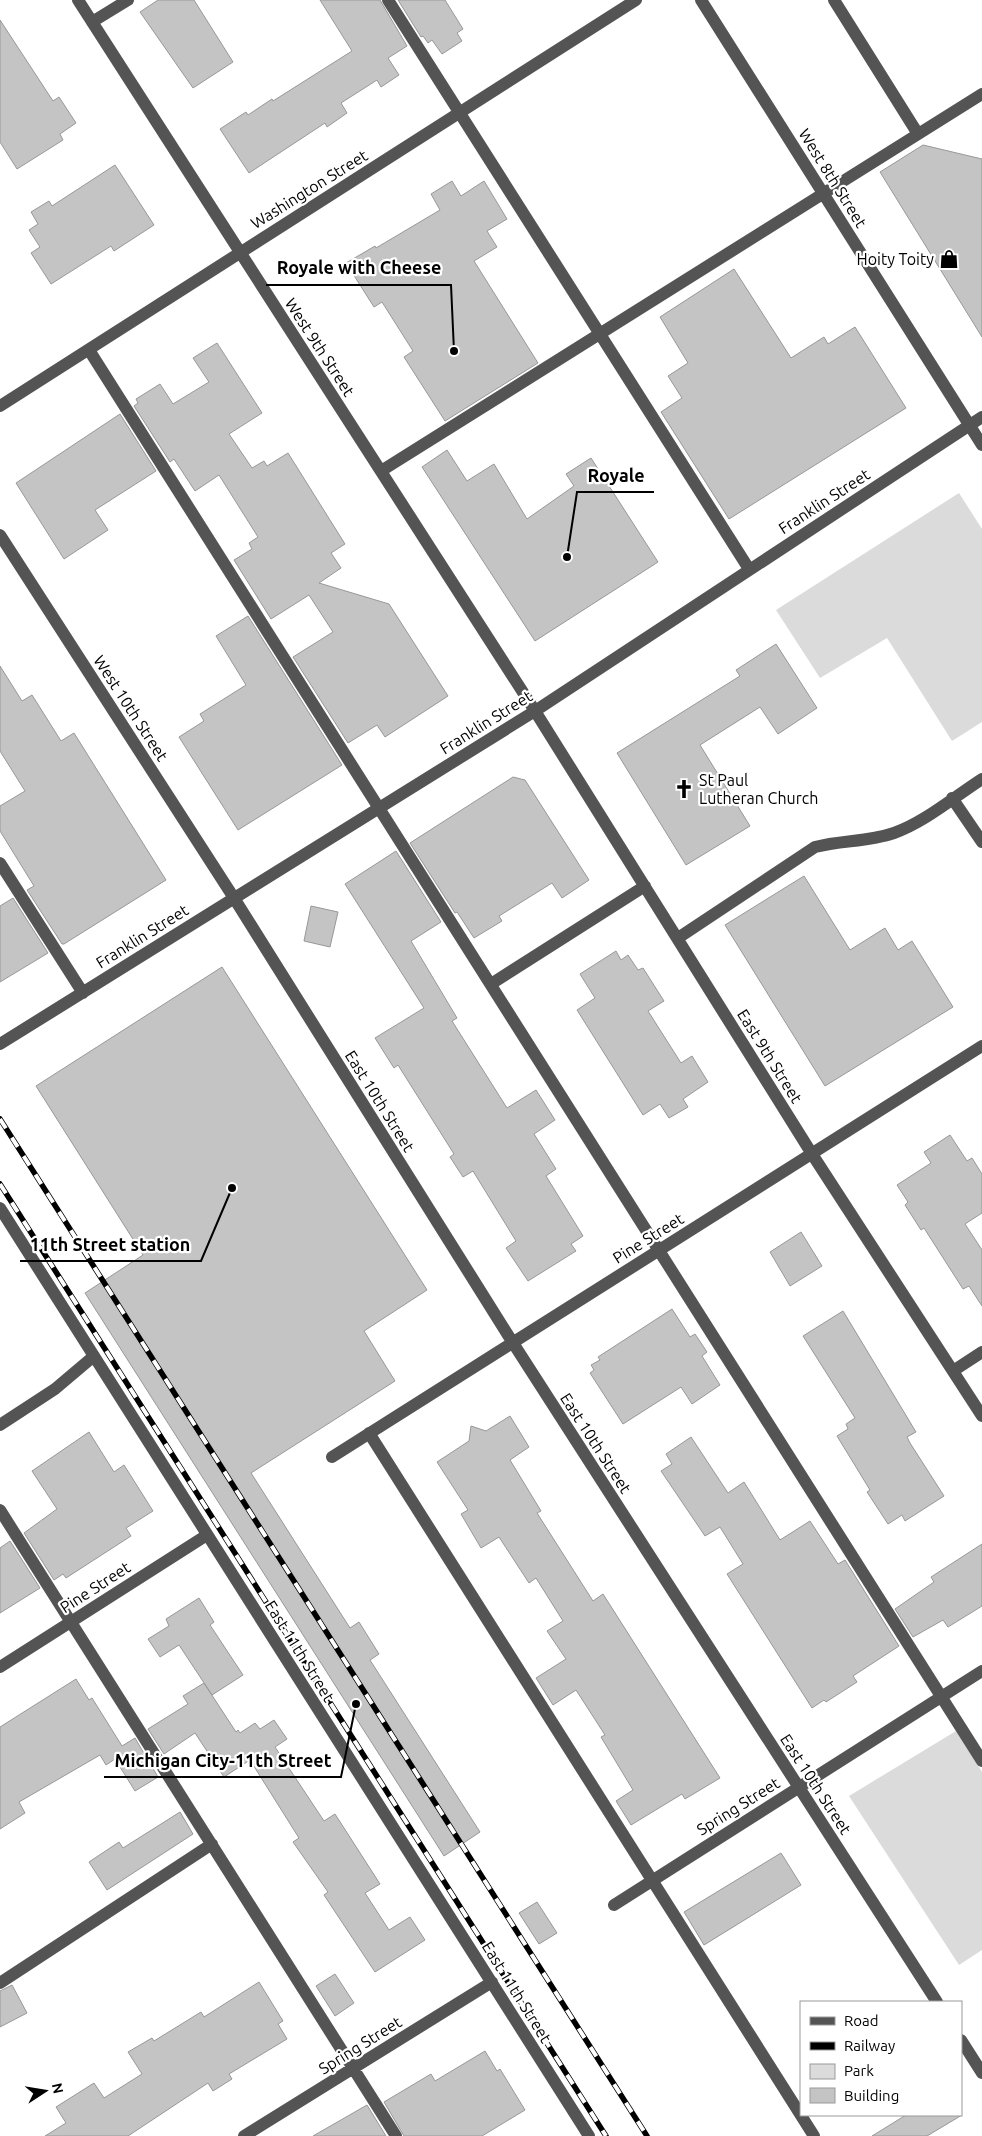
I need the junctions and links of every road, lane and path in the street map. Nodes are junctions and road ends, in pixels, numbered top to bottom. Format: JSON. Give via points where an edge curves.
{"nodes":[{"id":1,"x":78,"y":0,"type":"edge"},
{"id":2,"x":128,"y":0,"type":"edge"},
{"id":3,"x":388,"y":0,"type":"edge"},
{"id":4,"x":636,"y":0,"type":"edge"},
{"id":5,"x":701,"y":0,"type":"edge"},
{"id":6,"x":834,"y":0,"type":"edge"},
{"id":7,"x":92,"y":22,"type":"junction"},
{"id":8,"x":982,"y":94,"type":"edge"},
{"id":9,"x":460,"y":113,"type":"junction"},
{"id":10,"x":918,"y":134,"type":"junction"},
{"id":11,"x":823,"y":194,"type":"junction"},
{"id":12,"x":240,"y":252,"type":"junction"},
{"id":13,"x":600,"y":334,"type":"junction"},
{"id":14,"x":89,"y":350,"type":"junction"},
{"id":15,"x":0,"y":406,"type":"edge"},
{"id":16,"x":982,"y":417,"type":"edge"},
{"id":17,"x":969,"y":425,"type":"junction"},
{"id":18,"x":982,"y":445,"type":"edge"},
{"id":19,"x":381,"y":471,"type":"junction"},
{"id":20,"x":0,"y":535,"type":"edge"},
{"id":21,"x":750,"y":569,"type":"junction"},
{"id":22,"x":535,"y":711,"type":"junction"},
{"id":23,"x":982,"y":779,"type":"edge"},
{"id":24,"x":952,"y":798,"type":"junction"},
{"id":25,"x":380,"y":807,"type":"junction"},
{"id":26,"x":982,"y":842,"type":"edge"},
{"id":27,"x":0,"y":863,"type":"edge"},
{"id":28,"x":645,"y":886,"type":"junction"},
{"id":29,"x":234,"y":898,"type":"junction"},
{"id":30,"x":678,"y":938,"type":"junction"},
{"id":31,"x":491,"y":984,"type":"junction"},
{"id":32,"x":82,"y":993,"type":"junction"},
{"id":33,"x":0,"y":1044,"type":"edge"},
{"id":34,"x":982,"y":1046,"type":"edge"},
{"id":35,"x":812,"y":1154,"type":"junction"},
{"id":36,"x":0,"y":1208,"type":"edge"},
{"id":37,"x":658,"y":1251,"type":"junction"},
{"id":38,"x":513,"y":1344,"type":"junction"},
{"id":39,"x":982,"y":1352,"type":"edge"},
{"id":40,"x":94,"y":1356,"type":"junction"},
{"id":41,"x":953,"y":1371,"type":"junction"},
{"id":42,"x":982,"y":1416,"type":"edge"},
{"id":43,"x":0,"y":1425,"type":"edge"},
{"id":44,"x":369,"y":1433,"type":"junction"},
{"id":45,"x":332,"y":1457,"type":"dead end"},
{"id":46,"x":0,"y":1510,"type":"edge"},
{"id":47,"x":207,"y":1535,"type":"junction"},
{"id":48,"x":70,"y":1623,"type":"junction"},
{"id":49,"x":0,"y":1667,"type":"edge"},
{"id":50,"x":982,"y":1671,"type":"edge"},
{"id":51,"x":940,"y":1698,"type":"junction"},
{"id":52,"x":982,"y":1761,"type":"edge"},
{"id":53,"x":799,"y":1788,"type":"junction"},
{"id":54,"x":212,"y":1844,"type":"junction"},
{"id":55,"x":652,"y":1880,"type":"junction"},
{"id":56,"x":614,"y":1905,"type":"dead end"},
{"id":57,"x":492,"y":1982,"type":"junction"},
{"id":58,"x":0,"y":1983,"type":"edge"},
{"id":59,"x":936,"y":2001,"type":"edge"},
{"id":60,"x":962,"y":2042,"type":"edge"},
{"id":61,"x":355,"y":2068,"type":"junction"},
{"id":62,"x":982,"y":2073,"type":"edge"},
{"id":63,"x":800,"y":2114,"type":"edge"},
{"id":64,"x":801,"y":2116,"type":"edge"},
{"id":65,"x":244,"y":2136,"type":"edge"},
{"id":66,"x":396,"y":2136,"type":"edge"},
{"id":67,"x":589,"y":2136,"type":"edge"},
{"id":68,"x":814,"y":2136,"type":"edge"}],
"edges":[{"from":1,"to":7,"type":"street","name":"West 9th Street"},
{"from":2,"to":7,"type":"street"},
{"from":3,"to":9,"type":"street"},
{"from":4,"to":9,"type":"street","name":"Washington Street"},
{"from":5,"to":11,"type":"street","name":"West 8th Street"},
{"from":6,"to":10,"type":"street"},
{"from":7,"to":12,"type":"street","name":"West 9th Street"},
{"from":8,"to":10,"type":"street"},
{"from":9,"to":12,"type":"street","name":"Washington Street"},
{"from":9,"to":13,"type":"street"},
{"from":10,"to":11,"type":"street"},
{"from":11,"to":13,"type":"street"},
{"from":11,"to":17,"type":"street","name":"West 8th Street"},
{"from":12,"to":14,"type":"street","name":"Washington Street"},
{"from":12,"to":19,"type":"street","name":"West 9th Street"},
{"from":13,"to":19,"type":"street"},
{"from":13,"to":21,"type":"street"},
{"from":14,"to":15,"type":"street","name":"Washington Street"},
{"from":14,"to":25,"type":"street"},
{"from":16,"to":17,"type":"street","name":"Franklin Street"},
{"from":17,"to":18,"type":"street","name":"West 8th Street"},
{"from":17,"to":21,"type":"street","name":"Franklin Street"},
{"from":19,"to":22,"type":"street","name":"West 9th Street"},
{"from":20,"to":29,"type":"street","name":"West 10th Street"},
{"from":21,"to":22,"type":"street","name":"Franklin Street"},
{"from":22,"to":25,"type":"street","name":"Franklin Street"},
{"from":22,"to":28,"type":"street","name":"East 9th Street"},
{"from":23,"to":24,"type":"street"},
{"from":24,"to":26,"type":"street"},
{"from":24,"to":30,"type":"street","via":[[893,833],[815,847]]},
{"from":25,"to":29,"type":"street","name":"Franklin Street"},
{"from":25,"to":31,"type":"street"},
{"from":27,"to":32,"type":"street"},
{"from":28,"to":30,"type":"street","name":"East 9th Street"},
{"from":28,"to":31,"type":"street"},
{"from":29,"to":32,"type":"street","name":"Franklin Street"},
{"from":29,"to":38,"type":"street","name":"East 10th Street"},
{"from":30,"to":35,"type":"street","name":"East 9th Street"},
{"from":31,"to":37,"type":"street"},
{"from":32,"to":33,"type":"street","name":"Franklin Street"},
{"from":34,"to":35,"type":"street","name":"Pine Street"},
{"from":35,"to":37,"type":"street","name":"Pine Street"},
{"from":35,"to":41,"type":"street","name":"East 9th Street"},
{"from":36,"to":40,"type":"street","name":"East 11th Street"},
{"from":37,"to":38,"type":"street","name":"Pine Street"},
{"from":37,"to":51,"type":"street"},
{"from":38,"to":44,"type":"street","name":"Pine Street"},
{"from":38,"to":53,"type":"street","name":"East 10th Street"},
{"from":39,"to":41,"type":"street"},
{"from":40,"to":43,"type":"street","via":[[55,1389]]},
{"from":40,"to":47,"type":"street","name":"East 11th Street"},
{"from":41,"to":42,"type":"street","name":"East 9th Street"},
{"from":44,"to":45,"type":"street","name":"Pine Street"},
{"from":44,"to":55,"type":"street"},
{"from":46,"to":48,"type":"street"},
{"from":47,"to":48,"type":"street","name":"Pine Street"},
{"from":47,"to":57,"type":"street","name":"East 11th Street"},
{"from":48,"to":49,"type":"street","name":"Pine Street"},
{"from":48,"to":54,"type":"street"},
{"from":50,"to":51,"type":"street","name":"Spring Street"},
{"from":51,"to":52,"type":"street"},
{"from":51,"to":53,"type":"street","name":"Spring Street"},
{"from":53,"to":55,"type":"street","name":"Spring Street"},
{"from":53,"to":59,"type":"street","name":"East 10th Street"},
{"from":54,"to":58,"type":"street"},
{"from":54,"to":61,"type":"street"},
{"from":55,"to":56,"type":"street","name":"Spring Street"},
{"from":55,"to":63,"type":"street"},
{"from":57,"to":61,"type":"street","name":"Spring Street"},
{"from":57,"to":67,"type":"street","name":"East 11th Street"},
{"from":60,"to":62,"type":"street"},
{"from":61,"to":65,"type":"street","name":"Spring Street"},
{"from":61,"to":66,"type":"street"},
{"from":64,"to":68,"type":"street"}]}
